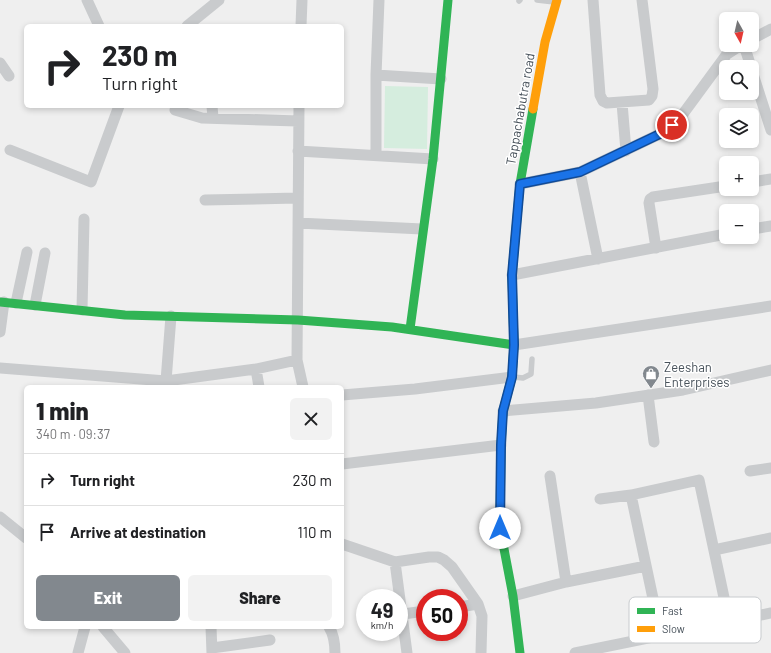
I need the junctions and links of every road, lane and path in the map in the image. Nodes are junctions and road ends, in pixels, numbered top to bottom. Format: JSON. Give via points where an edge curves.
{"nodes":[{"id":1,"x":87,"y":0,"type":"edge"},
{"id":2,"x":219,"y":0,"type":"edge"},
{"id":3,"x":302,"y":0,"type":"edge"},
{"id":4,"x":379,"y":0,"type":"edge"},
{"id":5,"x":448,"y":0,"type":"edge"},
{"id":6,"x":537,"y":0,"type":"edge"},
{"id":7,"x":593,"y":0,"type":"edge"},
{"id":8,"x":642,"y":0,"type":"edge"},
{"id":9,"x":557,"y":1,"type":"edge"},
{"id":10,"x":98,"y":24,"type":"edge"},
{"id":11,"x":189,"y":24,"type":"edge"},
{"id":12,"x":301,"y":24,"type":"edge"},
{"id":13,"x":771,"y":29,"type":"edge"},
{"id":14,"x":759,"y":35,"type":"edge"},
{"id":15,"x":730,"y":52,"type":"edge"},
{"id":16,"x":0,"y":63,"type":"edge"},
{"id":17,"x":376,"y":75,"type":"junction"},
{"id":18,"x":9,"y":76,"type":"dead end"},
{"id":19,"x":441,"y":79,"type":"junction"},
{"id":20,"x":759,"y":93,"type":"edge"},
{"id":21,"x":622,"y":103,"type":"junction"},
{"id":22,"x":118,"y":108,"type":"edge"},
{"id":23,"x":212,"y":108,"type":"edge"},
{"id":24,"x":299,"y":108,"type":"edge"},
{"id":25,"x":175,"y":110,"type":"dead end"},
{"id":26,"x":213,"y":118,"type":"junction"},
{"id":27,"x":298,"y":121,"type":"junction"},
{"id":28,"x":771,"y":130,"type":"edge"},
{"id":29,"x":10,"y":150,"type":"dead end"},
{"id":30,"x":298,"y":151,"type":"junction"},
{"id":31,"x":626,"y":151,"type":"junction"},
{"id":32,"x":376,"y":155,"type":"junction"},
{"id":33,"x":432,"y":159,"type":"junction"},
{"id":34,"x":580,"y":172,"type":"junction"},
{"id":35,"x":771,"y":178,"type":"edge"},
{"id":36,"x":759,"y":181,"type":"edge"},
{"id":37,"x":520,"y":184,"type":"junction"},
{"id":38,"x":719,"y":187,"type":"edge"},
{"id":39,"x":297,"y":198,"type":"junction"},
{"id":40,"x":205,"y":200,"type":"dead end"},
{"id":41,"x":84,"y":219,"type":"dead end"},
{"id":42,"x":298,"y":223,"type":"junction"},
{"id":43,"x":771,"y":226,"type":"edge"},
{"id":44,"x":759,"y":228,"type":"edge"},
{"id":45,"x":422,"y":229,"type":"junction"},
{"id":46,"x":719,"y":235,"type":"edge"},
{"id":47,"x":656,"y":248,"type":"junction"},
{"id":48,"x":27,"y":252,"type":"dead end"},
{"id":49,"x":45,"y":253,"type":"dead end"},
{"id":50,"x":598,"y":259,"type":"junction"},
{"id":51,"x":512,"y":275,"type":"junction"},
{"id":52,"x":7,"y":302,"type":"edge"},
{"id":53,"x":35,"y":305,"type":"junction"},
{"id":54,"x":771,"y":306,"type":"edge"},
{"id":55,"x":82,"y":310,"type":"junction"},
{"id":56,"x":171,"y":316,"type":"junction"},
{"id":57,"x":298,"y":320,"type":"junction"},
{"id":58,"x":410,"y":329,"type":"junction"},
{"id":59,"x":0,"y":332,"type":"edge"},
{"id":60,"x":514,"y":345,"type":"junction"},
{"id":61,"x":532,"y":359,"type":"dead end"},
{"id":62,"x":297,"y":360,"type":"junction"},
{"id":63,"x":0,"y":368,"type":"edge"},
{"id":64,"x":256,"y":369,"type":"junction"},
{"id":65,"x":771,"y":370,"type":"edge"},
{"id":66,"x":512,"y":377,"type":"junction"},
{"id":67,"x":166,"y":381,"type":"junction"},
{"id":68,"x":259,"y":385,"type":"edge"},
{"id":69,"x":303,"y":385,"type":"edge"},
{"id":70,"x":344,"y":395,"type":"edge"},
{"id":71,"x":648,"y":395,"type":"junction"},
{"id":72,"x":503,"y":411,"type":"junction"},
{"id":73,"x":654,"y":442,"type":"dead end"},
{"id":74,"x":501,"y":445,"type":"junction"},
{"id":75,"x":344,"y":464,"type":"edge"},
{"id":76,"x":771,"y":468,"type":"edge"},
{"id":77,"x":750,"y":471,"type":"dead end"},
{"id":78,"x":550,"y":476,"type":"dead end"},
{"id":79,"x":631,"y":495,"type":"junction"},
{"id":80,"x":600,"y":499,"type":"dead end"},
{"id":81,"x":0,"y":517,"type":"edge"},
{"id":82,"x":24,"y":536,"type":"edge"},
{"id":83,"x":771,"y":538,"type":"edge"},
{"id":84,"x":344,"y":545,"type":"edge"},
{"id":85,"x":714,"y":550,"type":"junction"},
{"id":86,"x":395,"y":562,"type":"junction"},
{"id":87,"x":646,"y":566,"type":"junction"},
{"id":88,"x":566,"y":582,"type":"junction"},
{"id":89,"x":399,"y":589,"type":"edge"},
{"id":90,"x":513,"y":596,"type":"junction"},
{"id":91,"x":652,"y":597,"type":"edge"},
{"id":92,"x":724,"y":597,"type":"edge"},
{"id":93,"x":478,"y":604,"type":"junction"},
{"id":94,"x":468,"y":605,"type":"edge"},
{"id":95,"x":771,"y":613,"type":"edge"},
{"id":96,"x":761,"y":615,"type":"edge"},
{"id":97,"x":84,"y":629,"type":"edge"},
{"id":98,"x":105,"y":629,"type":"edge"},
{"id":99,"x":211,"y":629,"type":"edge"},
{"id":100,"x":330,"y":629,"type":"edge"},
{"id":101,"x":270,"y":640,"type":"dead end"},
{"id":102,"x":406,"y":641,"type":"edge"},
{"id":103,"x":629,"y":642,"type":"edge"},
{"id":104,"x":212,"y":650,"type":"edge"},
{"id":105,"x":78,"y":653,"type":"edge"},
{"id":106,"x":125,"y":653,"type":"edge"},
{"id":107,"x":336,"y":653,"type":"edge"},
{"id":108,"x":407,"y":653,"type":"edge"},
{"id":109,"x":481,"y":653,"type":"edge"},
{"id":110,"x":520,"y":653,"type":"edge"},
{"id":111,"x":575,"y":653,"type":"edge"}],
"edges":[{"from":1,"to":10,"type":"street"},
{"from":2,"to":11,"type":"street"},
{"from":3,"to":12,"type":"street"},
{"from":4,"to":17,"type":"street"},
{"from":5,"to":19,"type":"street"},
{"from":6,"to":9,"type":"lane"},
{"from":7,"to":21,"type":"street","via":[[600,95],[607,103]]},
{"from":8,"to":21,"type":"street","via":[[652,96],[649,100]]},
{"from":9,"to":37,"type":"street","name":"Tappachabutra road","via":[[545,42]]},
{"from":13,"to":14,"type":"street"},
{"from":15,"to":31,"type":"street","via":[[680,118],[664,132]]},
{"from":16,"to":18,"type":"street"},
{"from":17,"to":19,"type":"street"},
{"from":17,"to":32,"type":"street"},
{"from":19,"to":33,"type":"street"},
{"from":20,"to":28,"type":"street"},
{"from":21,"to":31,"type":"street"},
{"from":22,"to":29,"type":"street","via":[[91,182]]},
{"from":23,"to":26,"type":"street"},
{"from":24,"to":27,"type":"street"},
{"from":25,"to":26,"type":"street","via":[[202,118]]},
{"from":26,"to":27,"type":"street"},
{"from":27,"to":30,"type":"street"},
{"from":30,"to":32,"type":"street"},
{"from":30,"to":39,"type":"street"},
{"from":31,"to":34,"type":"street"},
{"from":32,"to":33,"type":"street"},
{"from":33,"to":45,"type":"street"},
{"from":34,"to":37,"type":"street"},
{"from":34,"to":50,"type":"street"},
{"from":35,"to":36,"type":"street"},
{"from":37,"to":51,"type":"street","name":"Tappachabutra road"},
{"from":38,"to":47,"type":"street","via":[[650,199]]},
{"from":39,"to":40,"type":"street"},
{"from":39,"to":42,"type":"street"},
{"from":41,"to":55,"type":"street"},
{"from":42,"to":45,"type":"street"},
{"from":42,"to":57,"type":"street"},
{"from":43,"to":44,"type":"street"},
{"from":45,"to":58,"type":"street"},
{"from":46,"to":47,"type":"street"},
{"from":47,"to":50,"type":"street"},
{"from":48,"to":52,"type":"street"},
{"from":49,"to":53,"type":"street"},
{"from":50,"to":51,"type":"street"},
{"from":51,"to":60,"type":"street","name":"Tappachabutra road"},
{"from":52,"to":53,"type":"street"},
{"from":52,"to":59,"type":"street"},
{"from":53,"to":55,"type":"street"},
{"from":54,"to":60,"type":"street"},
{"from":55,"to":56,"type":"street","via":[[125,315]]},
{"from":56,"to":57,"type":"street"},
{"from":56,"to":67,"type":"street"},
{"from":57,"to":58,"type":"street"},
{"from":57,"to":62,"type":"street"},
{"from":58,"to":60,"type":"street"},
{"from":60,"to":66,"type":"street","name":"Tappachabutra road"},
{"from":61,"to":66,"type":"lane","via":[[531,374],[523,378]]},
{"from":62,"to":64,"type":"street"},
{"from":62,"to":69,"type":"street"},
{"from":63,"to":67,"type":"street"},
{"from":64,"to":67,"type":"street"},
{"from":64,"to":68,"type":"street"},
{"from":65,"to":71,"type":"street","via":[[683,390]]},
{"from":66,"to":70,"type":"street"},
{"from":66,"to":72,"type":"street","name":"Tappachabutra road"},
{"from":71,"to":72,"type":"street","via":[[596,403]]},
{"from":71,"to":73,"type":"street"},
{"from":72,"to":74,"type":"street","name":"Tappachabutra road"},
{"from":74,"to":75,"type":"street"},
{"from":74,"to":90,"type":"street","name":"Tappachabutra road","via":[[500,528]]},
{"from":76,"to":77,"type":"street"},
{"from":78,"to":88,"type":"street"},
{"from":79,"to":80,"type":"street"},
{"from":79,"to":85,"type":"street","via":[[699,480]]},
{"from":79,"to":87,"type":"street"},
{"from":81,"to":82,"type":"street"},
{"from":83,"to":85,"type":"street"},
{"from":84,"to":86,"type":"street"},
{"from":85,"to":92,"type":"street"},
{"from":86,"to":89,"type":"street"},
{"from":86,"to":93,"type":"street","via":[[429,557],[444,560],[452,567]]},
{"from":87,"to":88,"type":"street"},
{"from":87,"to":91,"type":"street"},
{"from":88,"to":90,"type":"street"},
{"from":90,"to":110,"type":"street","name":"Tappachabutra road"},
{"from":93,"to":94,"type":"street"},
{"from":93,"to":109,"type":"street","via":[[482,616]]},
{"from":95,"to":96,"type":"street"},
{"from":97,"to":105,"type":"street"},
{"from":98,"to":106,"type":"street"},
{"from":99,"to":104,"type":"street"},
{"from":100,"to":107,"type":"street"},
{"from":101,"to":104,"type":"street"},
{"from":102,"to":108,"type":"street"},
{"from":103,"to":111,"type":"street"}]}
